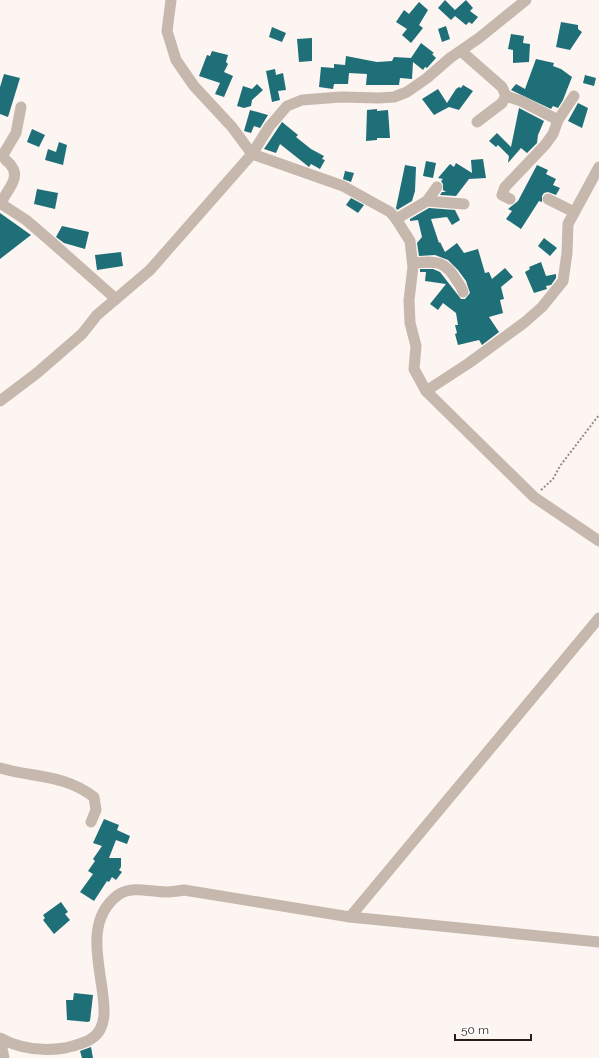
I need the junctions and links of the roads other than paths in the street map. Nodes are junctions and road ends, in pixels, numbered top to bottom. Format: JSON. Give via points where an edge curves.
{"nodes":[{"id":1,"x":171,"y":0,"type":"edge"},
{"id":2,"x":526,"y":0,"type":"edge"},
{"id":3,"x":461,"y":50,"type":"junction"},
{"id":4,"x":506,"y":96,"type":"junction"},
{"id":5,"x":574,"y":96,"type":"dead end"},
{"id":6,"x":21,"y":107,"type":"dead end"},
{"id":7,"x":558,"y":120,"type":"junction"},
{"id":8,"x":477,"y":122,"type":"dead end"},
{"id":9,"x":252,"y":154,"type":"junction"},
{"id":10,"x":599,"y":167,"type":"edge"},
{"id":11,"x":437,"y":187,"type":"dead end"},
{"id":12,"x":548,"y":199,"type":"dead end"},
{"id":13,"x":510,"y":200,"type":"dead end"},
{"id":14,"x":427,"y":201,"type":"junction"},
{"id":15,"x":0,"y":204,"type":"edge"},
{"id":16,"x":464,"y":204,"type":"dead end"},
{"id":17,"x":574,"y":212,"type":"junction"},
{"id":18,"x":396,"y":219,"type":"junction"},
{"id":19,"x":413,"y":263,"type":"junction"},
{"id":20,"x":463,"y":292,"type":"dead end"},
{"id":21,"x":116,"y":299,"type":"junction"},
{"id":22,"x":426,"y":391,"type":"junction"},
{"id":23,"x":0,"y":401,"type":"edge"},
{"id":24,"x":599,"y":541,"type":"edge"},
{"id":25,"x":599,"y":618,"type":"edge"},
{"id":26,"x":0,"y":768,"type":"edge"},
{"id":27,"x":91,"y":822,"type":"dead end"},
{"id":28,"x":350,"y":917,"type":"junction"},
{"id":29,"x":599,"y":942,"type":"edge"},
{"id":30,"x":1,"y":1039,"type":"edge"},
{"id":31,"x":29,"y":1054,"type":"edge"},
{"id":32,"x":4,"y":1058,"type":"edge"}],
"edges":[{"from":1,"to":9,"type":"street","via":[[167,32],[176,60],[194,86],[232,127]]},
{"from":2,"to":3,"type":"street","via":[[480,38]]},
{"from":3,"to":4,"type":"street","via":[[502,87]]},
{"from":3,"to":9,"type":"street","via":[[427,78],[407,92],[394,97],[302,100],[287,106],[269,127]]},
{"from":4,"to":7,"type":"street"},
{"from":4,"to":8,"type":"street","via":[[502,103]]},
{"from":5,"to":7,"type":"street"},
{"from":6,"to":15,"type":"street","via":[[16,133],[3,155],[5,161],[13,167],[15,175]]},
{"from":7,"to":13,"type":"street","via":[[553,134],[545,145],[501,192]]},
{"from":9,"to":18,"type":"street","via":[[343,186],[390,212]]},
{"from":9,"to":21,"type":"street","via":[[150,270]]},
{"from":10,"to":17,"type":"street"},
{"from":11,"to":14,"type":"street"},
{"from":12,"to":17,"type":"street"},
{"from":14,"to":16,"type":"street"},
{"from":14,"to":18,"type":"street"},
{"from":15,"to":21,"type":"street","via":[[26,220]]},
{"from":17,"to":22,"type":"street","via":[[568,224],[563,281],[542,307],[469,363]]},
{"from":18,"to":19,"type":"street","via":[[410,241]]},
{"from":19,"to":20,"type":"street","via":[[447,266]]},
{"from":19,"to":22,"type":"street","via":[[409,300],[410,323],[416,346],[414,370]]},
{"from":21,"to":23,"type":"street","via":[[97,315],[82,334]]},
{"from":22,"to":24,"type":"street","via":[[534,496]]},
{"from":25,"to":28,"type":"street"},
{"from":26,"to":27,"type":"street","via":[[48,776],[84,789],[94,797],[96,810]]},
{"from":28,"to":29,"type":"street"},
{"from":28,"to":31,"type":"street","via":[[184,890],[125,891],[103,912],[96,935],[97,960],[104,998],[101,1026],[92,1039],[83,1043]]},
{"from":30,"to":31,"type":"street"},
{"from":30,"to":32,"type":"street"}]}
